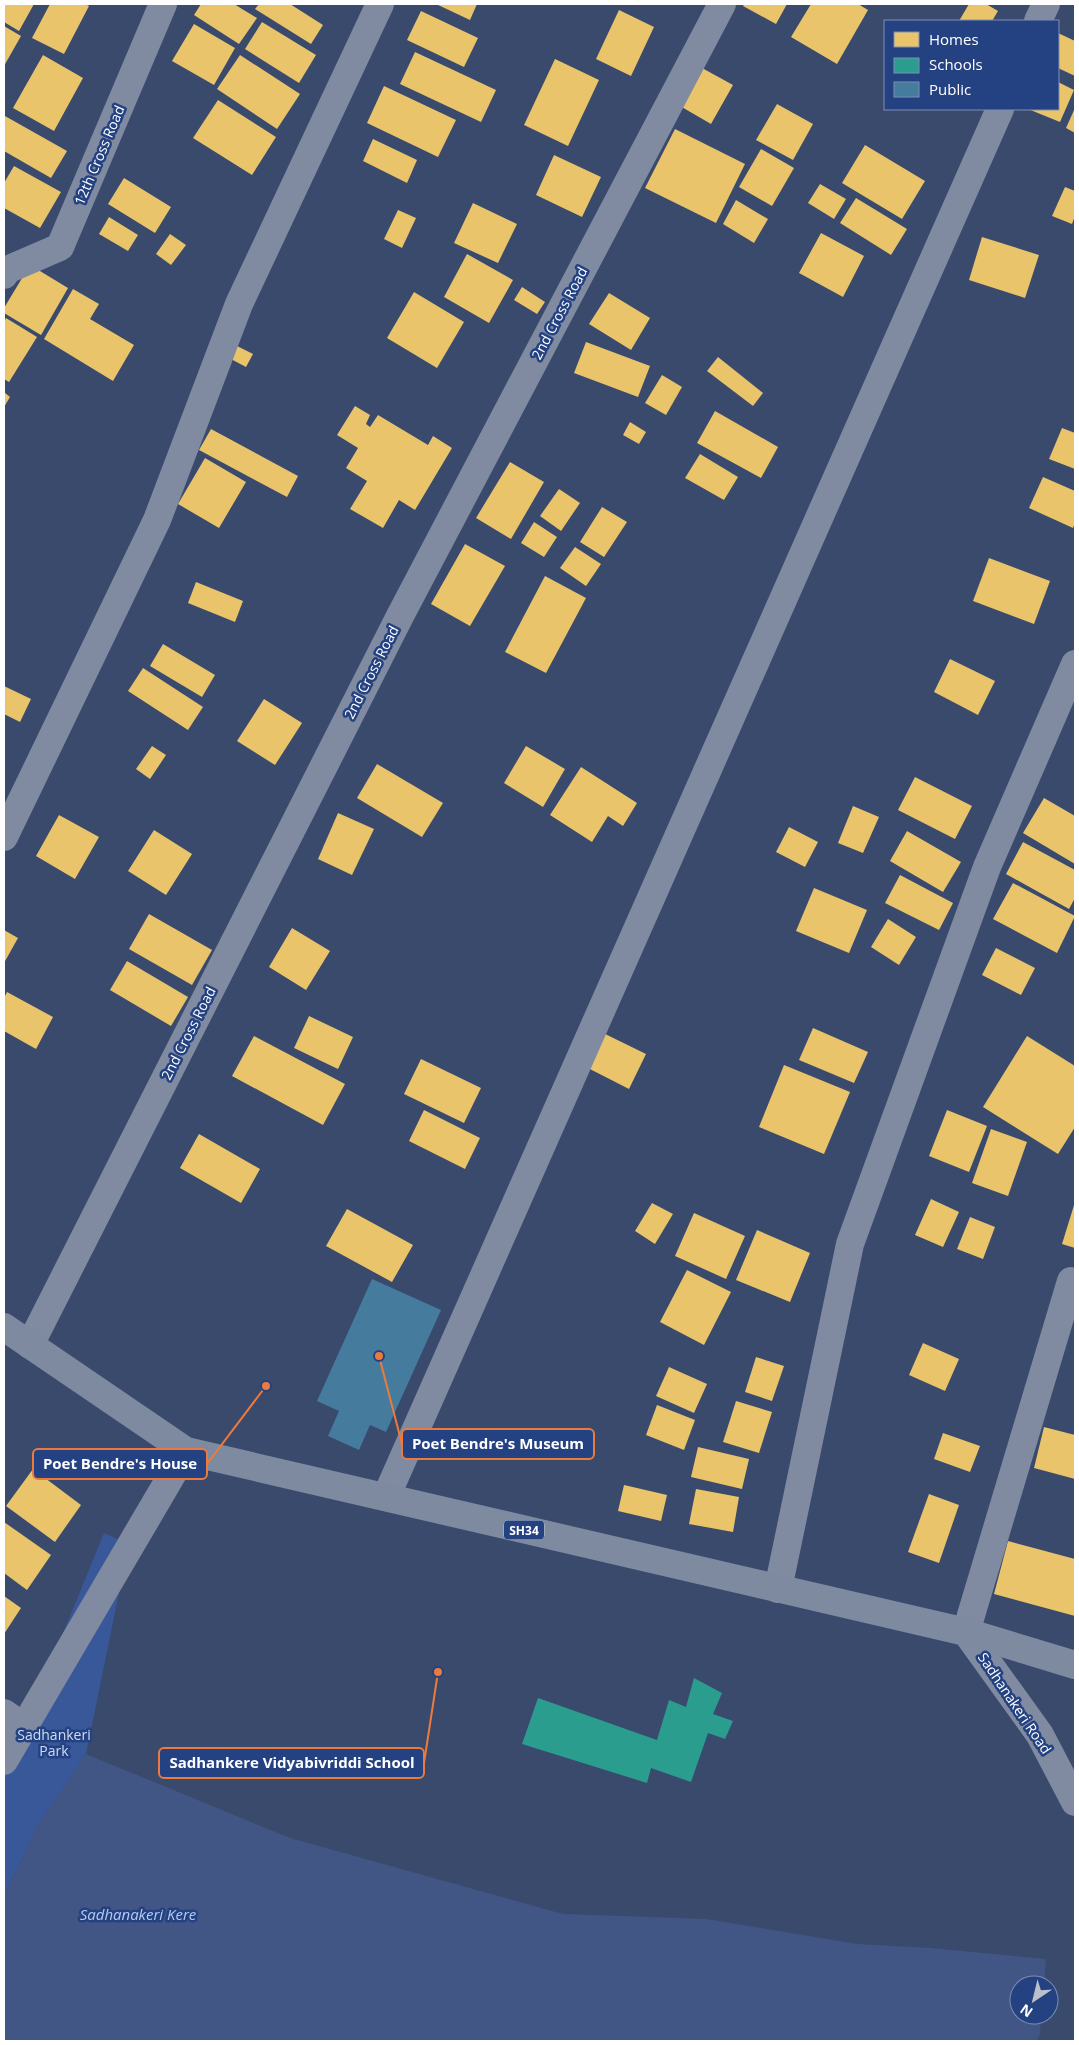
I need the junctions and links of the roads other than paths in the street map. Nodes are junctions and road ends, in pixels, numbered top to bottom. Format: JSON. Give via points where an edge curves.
{"nodes":[{"id":1,"x":163,"y":4,"type":"edge"},
{"id":2,"x":380,"y":4,"type":"edge"},
{"id":3,"x":722,"y":4,"type":"edge"},
{"id":4,"x":1046,"y":4,"type":"edge"},
{"id":5,"x":1038,"y":20,"type":"edge"},
{"id":6,"x":1000,"y":110,"type":"edge"},
{"id":7,"x":4,"y":274,"type":"edge"},
{"id":8,"x":1075,"y":664,"type":"edge"},
{"id":9,"x":4,"y":838,"type":"edge"},
{"id":10,"x":1075,"y":1282,"type":"edge"},
{"id":11,"x":4,"y":1327,"type":"edge"},
{"id":12,"x":30,"y":1345,"type":"junction"},
{"id":13,"x":186,"y":1451,"type":"junction"},
{"id":14,"x":386,"y":1497,"type":"junction"},
{"id":15,"x":778,"y":1589,"type":"junction"},
{"id":16,"x":966,"y":1632,"type":"junction"},
{"id":17,"x":1075,"y":1665,"type":"edge"},
{"id":18,"x":14,"y":1720,"type":"edge"},
{"id":19,"x":4,"y":1761,"type":"edge"},
{"id":20,"x":1075,"y":1802,"type":"edge"}],
"edges":[{"from":1,"to":7,"type":"street","name":"12th Cross Road","via":[[60,247]]},
{"from":2,"to":9,"type":"street","via":[[238,304],[157,520]]},
{"from":3,"to":12,"type":"street","name":"2nd Cross Road","via":[[400,616]]},
{"from":4,"to":5,"type":"street"},
{"from":6,"to":14,"type":"street"},
{"from":8,"to":15,"type":"street","via":[[987,867],[850,1244]]},
{"from":10,"to":16,"type":"street","via":[[1071,1281]]},
{"from":11,"to":12,"type":"main road","number":"SH34"},
{"from":12,"to":13,"type":"main road","number":"SH34"},
{"from":13,"to":14,"type":"main road","number":"SH34"},
{"from":13,"to":18,"type":"street"},
{"from":14,"to":15,"type":"main road","number":"SH34"},
{"from":15,"to":16,"type":"main road","number":"SH34"},
{"from":16,"to":17,"type":"main road","number":"SH34"},
{"from":16,"to":20,"type":"street","name":"Sadhanakeri Road","via":[[1040,1734]]},
{"from":18,"to":19,"type":"street"}]}
